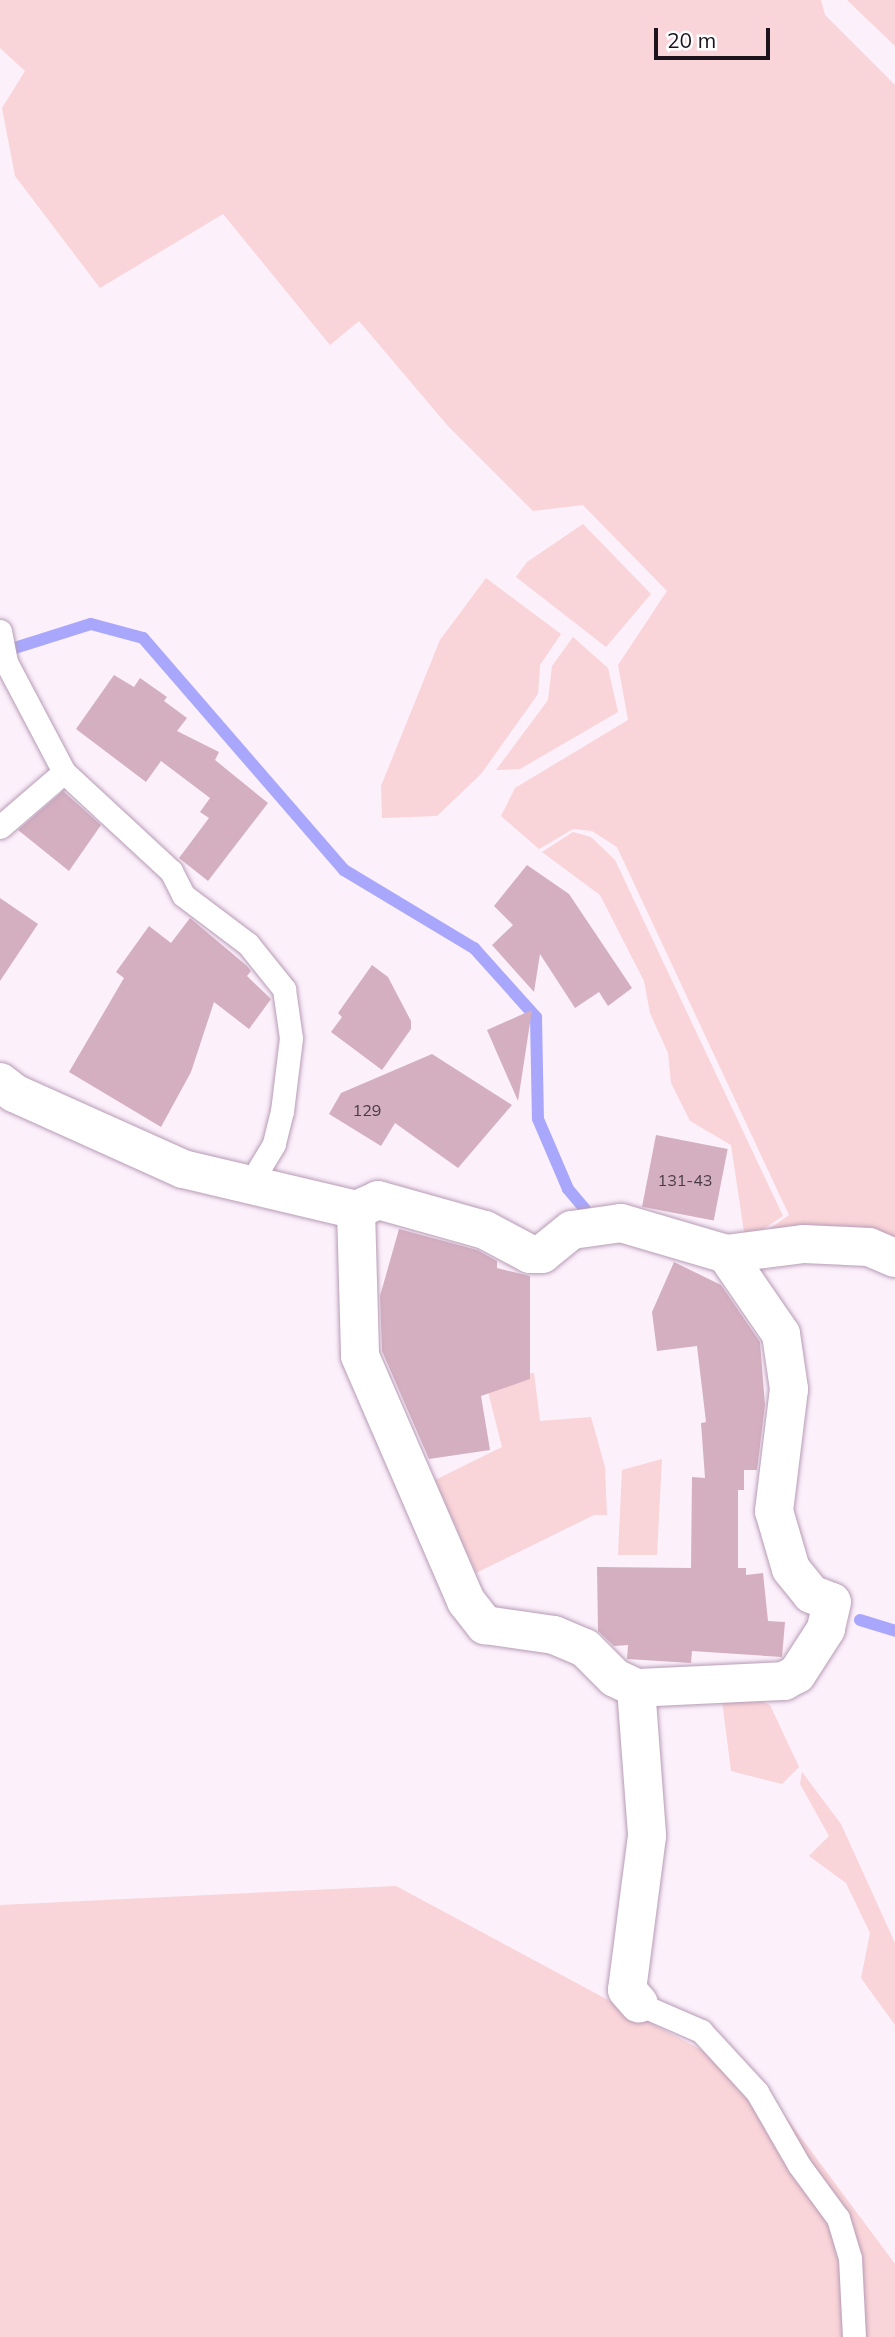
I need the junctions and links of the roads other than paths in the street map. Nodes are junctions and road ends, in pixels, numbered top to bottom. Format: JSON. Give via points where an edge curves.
{"nodes":[{"id":1,"x":0,"y":631,"type":"edge"},
{"id":2,"x":64,"y":772,"type":"junction"},
{"id":3,"x":0,"y":827,"type":"edge"},
{"id":4,"x":0,"y":1082,"type":"edge"},
{"id":5,"x":250,"y":1184,"type":"junction"},
{"id":6,"x":356,"y":1210,"type":"junction"},
{"id":7,"x":726,"y":1254,"type":"junction"},
{"id":8,"x":895,"y":1258,"type":"edge"},
{"id":9,"x":636,"y":1688,"type":"junction"},
{"id":10,"x":639,"y":2004,"type":"joint"},
{"id":11,"x":854,"y":2337,"type":"edge"}],
"edges":[{"from":1,"to":2,"type":"lane","via":[[6,662]]},
{"from":2,"to":3,"type":"lane"},
{"from":2,"to":5,"type":"lane","via":[[171,871],[183,895],[248,944],[284,989],[291,1038],[282,1111],[274,1144]]},
{"from":4,"to":5,"type":"street","via":[[14,1093],[183,1169]]},
{"from":5,"to":6,"type":"street"},
{"from":6,"to":7,"type":"street","via":[[378,1200],[485,1230],[530,1254],[542,1254],[572,1230],[621,1223]]},
{"from":6,"to":9,"type":"street","via":[[360,1356],[466,1601],[485,1625],[554,1635],[585,1648],[615,1678]]},
{"from":7,"to":8,"type":"street","via":[[804,1244],[869,1247]]},
{"from":7,"to":9,"type":"street","via":[[781,1334],[789,1389],[774,1511],[791,1569],[811,1594],[832,1602],[826,1629],[797,1674],[784,1681]]},
{"from":9,"to":10,"type":"street","via":[[647,1836],[628,1990]]},
{"from":10,"to":11,"type":"lane","via":[[701,2031],[757,2092],[799,2165],[838,2218],[850,2258]]}]}
